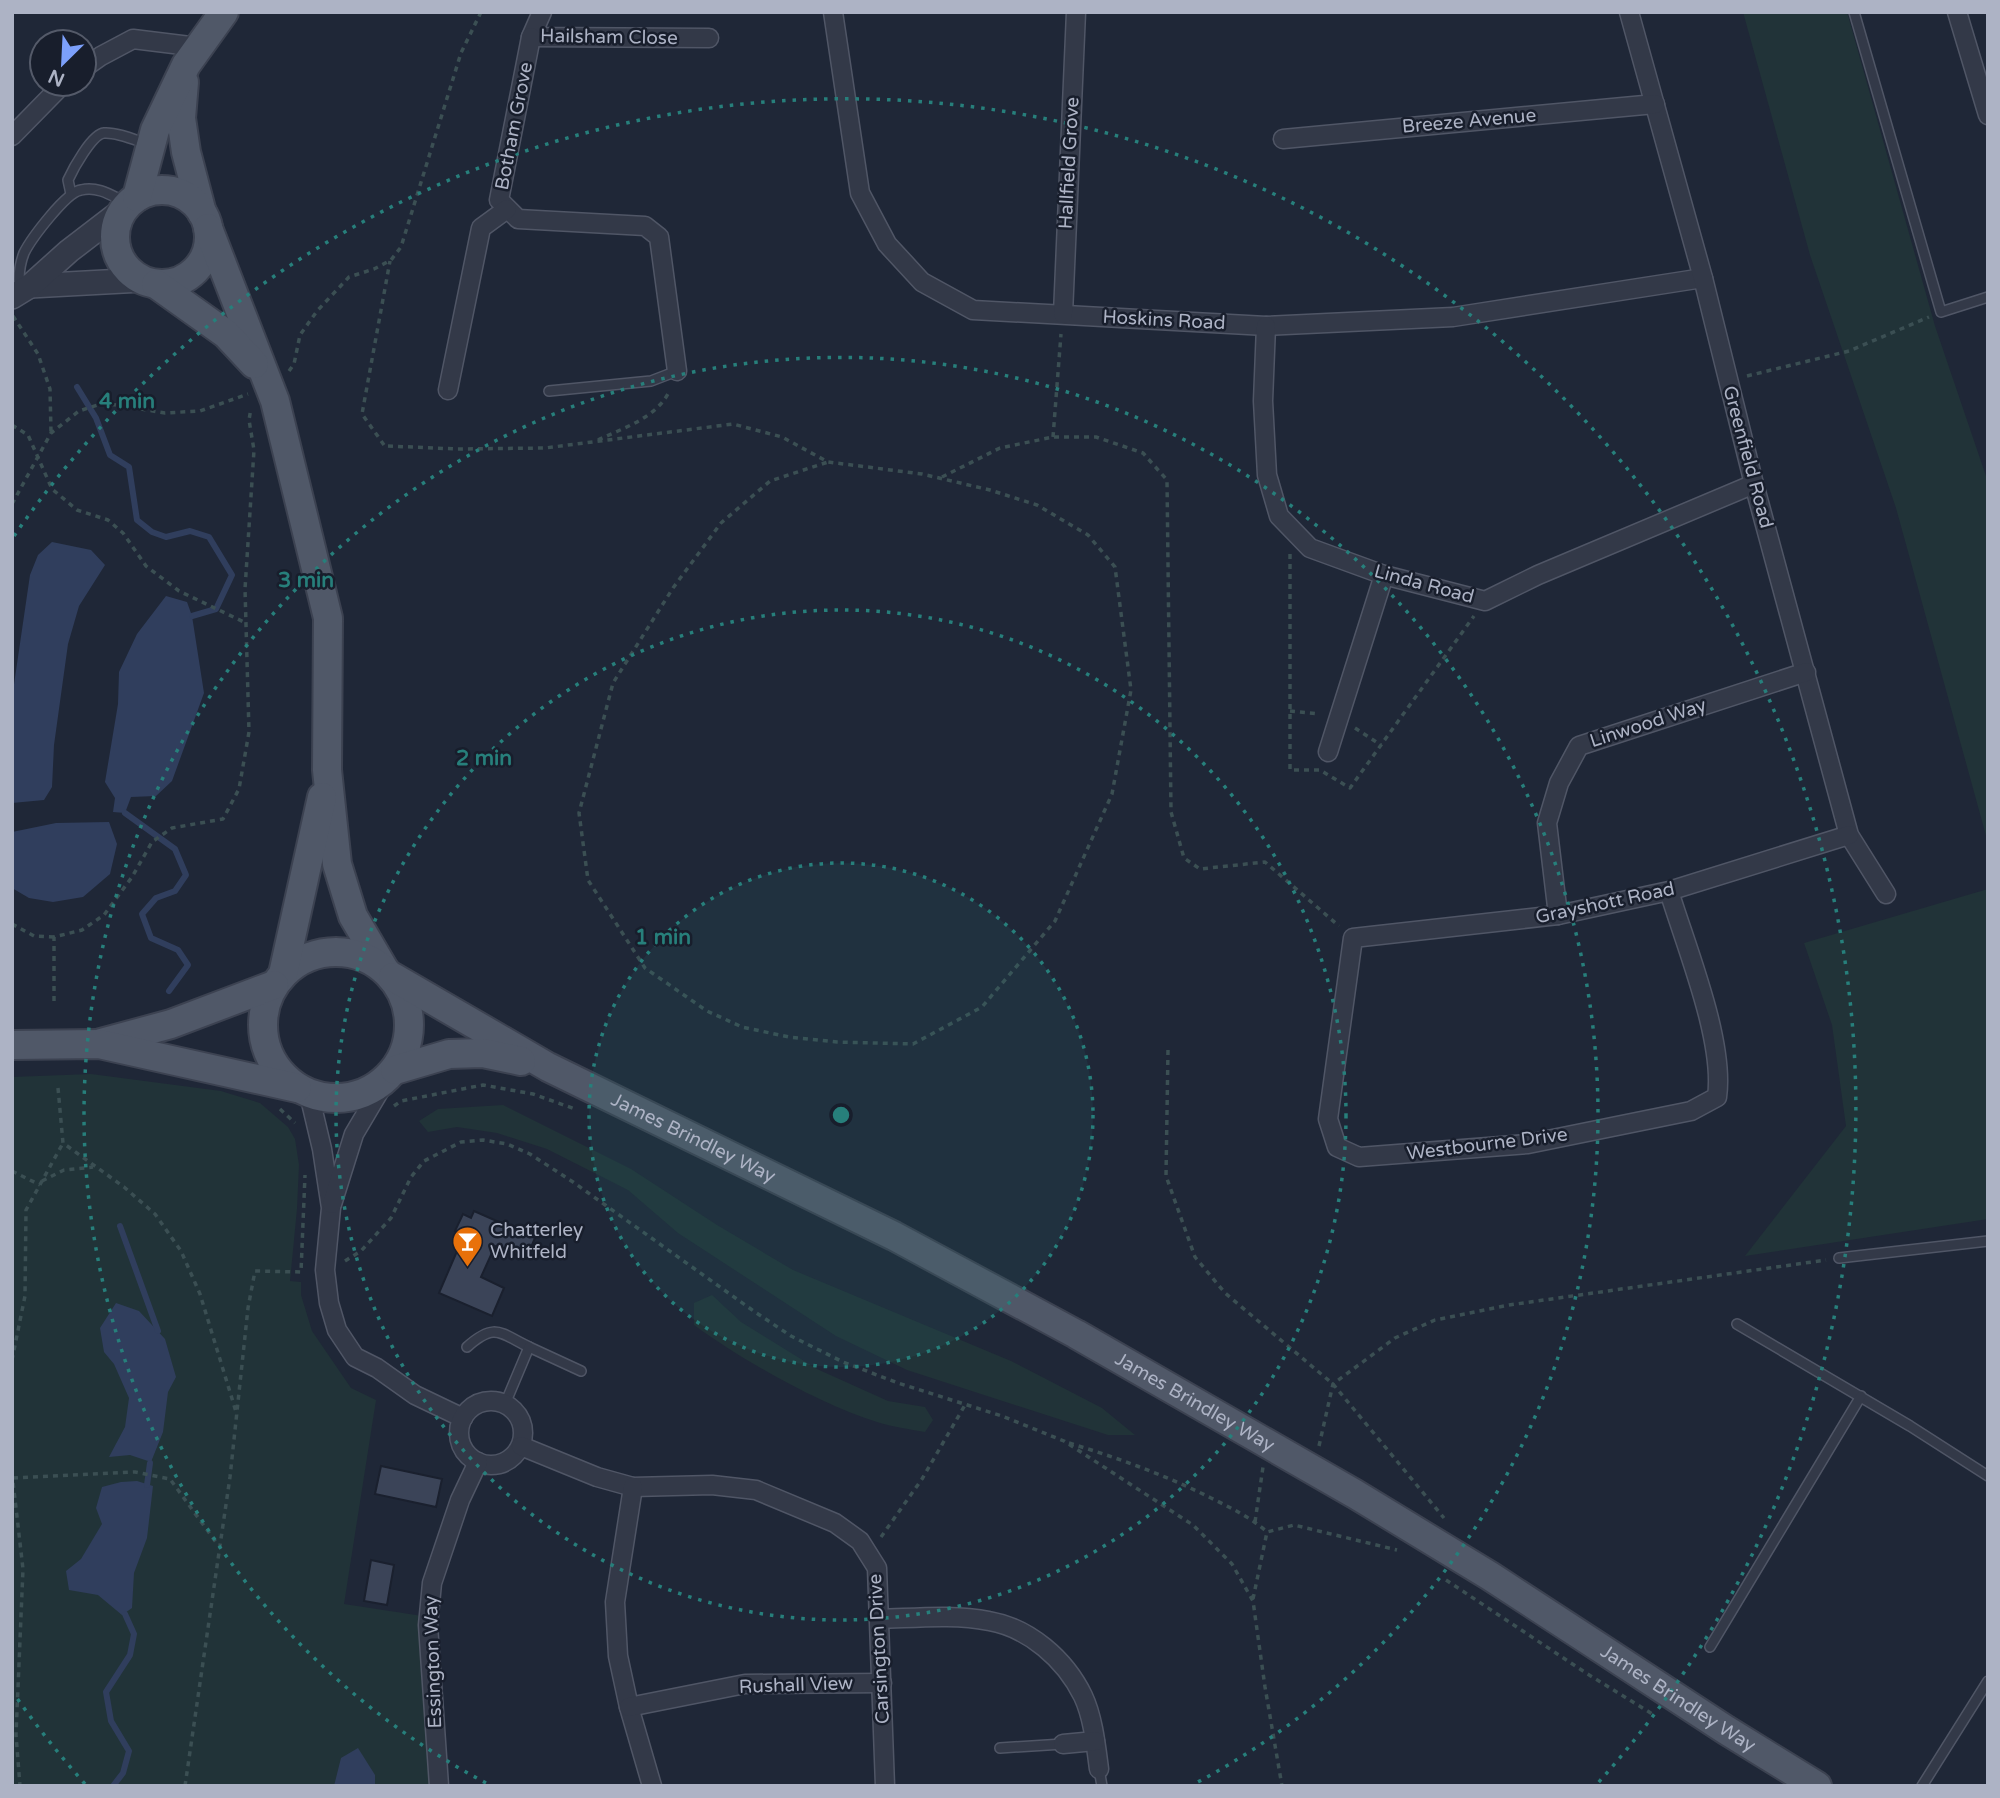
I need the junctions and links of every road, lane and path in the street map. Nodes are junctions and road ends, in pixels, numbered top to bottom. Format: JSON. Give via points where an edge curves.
{"nodes":[{"id":1,"x":481,"y":12,"type":"edge"},
{"id":2,"x":542,"y":12,"type":"edge"},
{"id":3,"x":833,"y":12,"type":"edge"},
{"id":4,"x":1076,"y":12,"type":"edge"},
{"id":5,"x":1629,"y":12,"type":"edge"},
{"id":6,"x":1854,"y":12,"type":"edge"},
{"id":7,"x":1957,"y":12,"type":"edge"},
{"id":8,"x":215,"y":15,"type":"edge"},
{"id":9,"x":531,"y":37,"type":"junction"},
{"id":10,"x":709,"y":38,"type":"dead end"},
{"id":11,"x":192,"y":56,"type":"junction"},
{"id":12,"x":98,"y":57,"type":"edge"},
{"id":13,"x":49,"y":98,"type":"edge"},
{"id":14,"x":1655,"y":104,"type":"junction"},
{"id":15,"x":1988,"y":115,"type":"edge"},
{"id":16,"x":12,"y":136,"type":"edge"},
{"id":17,"x":1283,"y":139,"type":"dead end"},
{"id":18,"x":152,"y":146,"type":"junction"},
{"id":19,"x":71,"y":194,"type":"junction"},
{"id":20,"x":130,"y":203,"type":"junction"},
{"id":21,"x":508,"y":209,"type":"junction"},
{"id":22,"x":205,"y":220,"type":"junction"},
{"id":23,"x":391,"y":260,"type":"junction"},
{"id":24,"x":1703,"y":278,"type":"junction"},
{"id":25,"x":149,"y":282,"type":"junction"},
{"id":26,"x":21,"y":292,"type":"edge"},
{"id":27,"x":1988,"y":297,"type":"edge"},
{"id":28,"x":1941,"y":312,"type":"junction"},
{"id":29,"x":1063,"y":314,"type":"junction"},
{"id":30,"x":12,"y":315,"type":"edge"},
{"id":31,"x":1266,"y":326,"type":"junction"},
{"id":32,"x":677,"y":372,"type":"junction"},
{"id":33,"x":1728,"y":381,"type":"junction"},
{"id":34,"x":263,"y":383,"type":"junction"},
{"id":35,"x":448,"y":390,"type":"dead end"},
{"id":36,"x":549,"y":391,"type":"dead end"},
{"id":37,"x":12,"y":425,"type":"edge"},
{"id":38,"x":51,"y":433,"type":"junction"},
{"id":39,"x":1053,"y":437,"type":"junction"},
{"id":40,"x":596,"y":442,"type":"junction"},
{"id":41,"x":37,"y":457,"type":"junction"},
{"id":42,"x":828,"y":462,"type":"junction"},
{"id":43,"x":940,"y":478,"type":"junction"},
{"id":44,"x":1754,"y":484,"type":"junction"},
{"id":45,"x":12,"y":504,"type":"edge"},
{"id":46,"x":1384,"y":575,"type":"junction"},
{"id":47,"x":246,"y":623,"type":"junction"},
{"id":48,"x":1806,"y":672,"type":"junction"},
{"id":49,"x":1290,"y":711,"type":"dead end"},
{"id":50,"x":1339,"y":717,"type":"junction"},
{"id":51,"x":1381,"y":745,"type":"dead end"},
{"id":52,"x":1328,"y":752,"type":"dead end"},
{"id":53,"x":327,"y":770,"type":"junction"},
{"id":54,"x":1849,"y":835,"type":"junction"},
{"id":55,"x":1669,"y":891,"type":"junction"},
{"id":56,"x":1886,"y":894,"type":"dead end"},
{"id":57,"x":1558,"y":915,"type":"junction"},
{"id":58,"x":12,"y":924,"type":"edge"},
{"id":59,"x":54,"y":937,"type":"junction"},
{"id":60,"x":1353,"y":939,"type":"junction"},
{"id":61,"x":388,"y":973,"type":"junction"},
{"id":62,"x":279,"y":979,"type":"junction"},
{"id":63,"x":54,"y":1001,"type":"dead end"},
{"id":64,"x":99,"y":1044,"type":"junction"},
{"id":65,"x":12,"y":1045,"type":"edge"},
{"id":66,"x":1168,"y":1050,"type":"dead end"},
{"id":67,"x":548,"y":1067,"type":"junction"},
{"id":68,"x":391,"y":1075,"type":"junction"},
{"id":69,"x":58,"y":1088,"type":"dead end"},
{"id":70,"x":295,"y":1096,"type":"junction"},
{"id":71,"x":583,"y":1112,"type":"dead end"},
{"id":72,"x":385,"y":1113,"type":"dead end"},
{"id":73,"x":298,"y":1131,"type":"dead end"},
{"id":74,"x":63,"y":1143,"type":"junction"},
{"id":75,"x":304,"y":1163,"type":"dead end"},
{"id":76,"x":93,"y":1167,"type":"junction"},
{"id":77,"x":12,"y":1171,"type":"edge"},
{"id":78,"x":41,"y":1183,"type":"junction"},
{"id":79,"x":331,"y":1208,"type":"junction"},
{"id":80,"x":1988,"y":1241,"type":"edge"},
{"id":81,"x":343,"y":1249,"type":"dead end"},
{"id":82,"x":1839,"y":1258,"type":"joint"},
{"id":83,"x":1737,"y":1324,"type":"dead end"},
{"id":84,"x":467,"y":1347,"type":"dead end"},
{"id":85,"x":530,"y":1347,"type":"junction"},
{"id":86,"x":12,"y":1360,"type":"edge"},
{"id":87,"x":581,"y":1371,"type":"dead end"},
{"id":88,"x":1333,"y":1384,"type":"junction"},
{"id":89,"x":1861,"y":1396,"type":"junction"},
{"id":90,"x":505,"y":1404,"type":"junction"},
{"id":91,"x":966,"y":1405,"type":"junction"},
{"id":92,"x":238,"y":1416,"type":"junction"},
{"id":93,"x":463,"y":1418,"type":"junction"},
{"id":94,"x":1064,"y":1441,"type":"junction"},
{"id":95,"x":521,"y":1446,"type":"junction"},
{"id":96,"x":1319,"y":1448,"type":"dead end"},
{"id":97,"x":478,"y":1462,"type":"junction"},
{"id":98,"x":1273,"y":1471,"type":"dead end"},
{"id":99,"x":13,"y":1476,"type":"edge"},
{"id":100,"x":1988,"y":1476,"type":"edge"},
{"id":101,"x":634,"y":1487,"type":"junction"},
{"id":102,"x":13,"y":1506,"type":"edge"},
{"id":103,"x":1255,"y":1522,"type":"junction"},
{"id":104,"x":1448,"y":1522,"type":"dead end"},
{"id":105,"x":1267,"y":1532,"type":"junction"},
{"id":106,"x":1391,"y":1544,"type":"dead end"},
{"id":107,"x":219,"y":1546,"type":"junction"},
{"id":108,"x":870,"y":1553,"type":"junction"},
{"id":109,"x":1445,"y":1580,"type":"dead end"},
{"id":110,"x":1253,"y":1601,"type":"junction"},
{"id":111,"x":880,"y":1619,"type":"junction"},
{"id":112,"x":1710,"y":1647,"type":"dead end"},
{"id":113,"x":1988,"y":1681,"type":"edge"},
{"id":114,"x":882,"y":1683,"type":"junction"},
{"id":115,"x":629,"y":1707,"type":"junction"},
{"id":116,"x":1654,"y":1715,"type":"dead end"},
{"id":117,"x":1095,"y":1741,"type":"junction"},
{"id":118,"x":1063,"y":1744,"type":"joint"},
{"id":119,"x":1000,"y":1748,"type":"dead end"},
{"id":120,"x":1100,"y":1777,"type":"edge"},
{"id":121,"x":20,"y":1786,"type":"edge"},
{"id":122,"x":185,"y":1786,"type":"edge"},
{"id":123,"x":439,"y":1786,"type":"edge"},
{"id":124,"x":652,"y":1786,"type":"edge"},
{"id":125,"x":885,"y":1786,"type":"edge"},
{"id":126,"x":1283,"y":1786,"type":"edge"},
{"id":127,"x":1816,"y":1786,"type":"edge"},
{"id":128,"x":1923,"y":1786,"type":"edge"}],
"edges":[{"from":1,"to":23,"type":"path","via":[[461,53],[401,247]]},
{"from":2,"to":9,"type":"street","name":"Hailsham Close"},
{"from":3,"to":29,"type":"street","name":"Hoskins Road","via":[[860,193],[887,244],[922,282],[973,310]]},
{"from":4,"to":29,"type":"street","name":"Hallfield Grove"},
{"from":5,"to":14,"type":"street","name":"Greenfield Road"},
{"from":6,"to":28,"type":"lane"},
{"from":7,"to":15,"type":"street"},
{"from":8,"to":11,"type":"main road"},
{"from":9,"to":10,"type":"street","name":"Hailsham Close"},
{"from":9,"to":21,"type":"street","name":"Botham Grove","via":[[499,200]]},
{"from":11,"to":12,"type":"street","via":[[133,39]]},
{"from":11,"to":18,"type":"main road","via":[[155,130]]},
{"from":11,"to":22,"type":"main road","via":[[181,118]]},
{"from":13,"to":16,"type":"street"},
{"from":14,"to":17,"type":"street","name":"Breeze Avenue"},
{"from":14,"to":24,"type":"street","name":"Greenfield Road"},
{"from":18,"to":19,"type":"lane","via":[[105,132],[97,135],[74,166],[68,180]]},
{"from":18,"to":20,"type":"main road"},
{"from":19,"to":20,"type":"lane","via":[[99,189]]},
{"from":19,"to":26,"type":"lane","via":[[24,253],[18,275]]},
{"from":20,"to":22,"type":"main road","via":[[152,192],[169,191],[183,196]]},
{"from":20,"to":25,"type":"main road","via":[[119,218],[116,248],[129,271]]},
{"from":20,"to":26,"type":"street"},
{"from":21,"to":32,"type":"street","name":"Botham Grove","via":[[517,219],[645,226],[659,237]]},
{"from":21,"to":35,"type":"street","via":[[481,228]]},
{"from":22,"to":25,"type":"main road","via":[[208,245],[196,269],[172,284]]},
{"from":22,"to":34,"type":"main road"},
{"from":23,"to":34,"type":"path","via":[[349,277],[300,335],[294,364],[284,378]]},
{"from":23,"to":40,"type":"path","via":[[362,414],[386,445],[545,448]]},
{"from":24,"to":31,"type":"street","name":"Hoskins Road","via":[[1453,317]]},
{"from":24,"to":33,"type":"street","name":"Greenfield Road"},
{"from":25,"to":26,"type":"street"},
{"from":25,"to":34,"type":"main road","via":[[226,334]]},
{"from":27,"to":28,"type":"lane"},
{"from":28,"to":33,"type":"path","via":[[1849,351]]},
{"from":29,"to":31,"type":"street","name":"Hoskins Road"},
{"from":29,"to":39,"type":"path"},
{"from":30,"to":38,"type":"path","via":[[38,354],[50,389]]},
{"from":31,"to":46,"type":"street","name":"Linda Road","via":[[1263,401],[1267,475],[1279,516],[1310,548]]},
{"from":32,"to":36,"type":"lane","via":[[651,381]]},
{"from":32,"to":40,"type":"path","via":[[664,404]]},
{"from":33,"to":44,"type":"street","name":"Greenfield Road"},
{"from":34,"to":38,"type":"path","via":[[200,411],[164,413],[104,403],[79,411]]},
{"from":34,"to":47,"type":"path","via":[[249,420],[254,450]]},
{"from":34,"to":53,"type":"main road","via":[[275,401],[328,618]]},
{"from":37,"to":41,"type":"path","via":[[28,435]]},
{"from":38,"to":41,"type":"path"},
{"from":39,"to":43,"type":"path","via":[[1000,448]]},
{"from":39,"to":60,"type":"path","via":[[1096,438],[1143,453],[1167,480],[1171,811],[1184,858],[1200,869],[1265,862]]},
{"from":40,"to":42,"type":"path","via":[[733,424],[782,436]]},
{"from":41,"to":45,"type":"path"},
{"from":41,"to":47,"type":"path","via":[[52,489],[77,510],[108,520],[146,566],[179,591]]},
{"from":42,"to":43,"type":"path"},
{"from":42,"to":43,"type":"path","via":[[770,481],[721,523],[673,588],[613,683],[579,813],[588,880],[645,968],[707,1011],[742,1027],[789,1037],[913,1044],[982,1007],[1055,921],[1112,794],[1131,690],[1115,567],[1088,535],[1037,505]]},
{"from":44,"to":46,"type":"street","name":"Linda Road","via":[[1485,601]]},
{"from":44,"to":48,"type":"street","name":"Greenfield Road"},
{"from":46,"to":50,"type":"street"},
{"from":47,"to":59,"type":"path","via":[[249,732],[239,789],[223,818],[172,828],[152,842],[104,915],[82,930]]},
{"from":48,"to":54,"type":"street","name":"Greenfield Road"},
{"from":48,"to":57,"type":"street","name":"Linwood Way","via":[[1579,746],[1559,783],[1547,823]]},
{"from":49,"to":50,"type":"path"},
{"from":50,"to":51,"type":"path"},
{"from":50,"to":52,"type":"street"},
{"from":53,"to":61,"type":"main road","via":[[337,864],[352,916]]},
{"from":53,"to":62,"type":"main road"},
{"from":54,"to":55,"type":"street","name":"Grayshott Road"},
{"from":54,"to":56,"type":"street","name":"Greenfield Road"},
{"from":55,"to":57,"type":"street","name":"Grayshott Road"},
{"from":55,"to":60,"type":"street","name":"Westbourne Drive","via":[[1709,1020],[1720,1079],[1717,1097],[1690,1111],[1528,1144],[1359,1157],[1337,1147],[1328,1119]]},
{"from":57,"to":60,"type":"street","name":"Grayshott Road"},
{"from":58,"to":59,"type":"path","via":[[34,936]]},
{"from":59,"to":63,"type":"path"},
{"from":61,"to":62,"type":"main road","via":[[367,958],[343,952],[318,954],[294,965]]},
{"from":61,"to":67,"type":"main road","name":"James Brindley Way"},
{"from":61,"to":68,"type":"main road","via":[[405,998],[410,1027],[406,1051]]},
{"from":62,"to":64,"type":"main road","via":[[171,1024]]},
{"from":62,"to":70,"type":"main road","via":[[263,1013],[264,1040]]},
{"from":64,"to":65,"type":"main road"},
{"from":64,"to":70,"type":"main road"},
{"from":66,"to":88,"type":"path","via":[[1166,1176],[1195,1257],[1225,1293]]},
{"from":67,"to":68,"type":"main road","name":"James Brindley Way","via":[[483,1053],[449,1054]]},
{"from":67,"to":127,"type":"main road","name":"James Brindley Way","via":[[894,1236],[1076,1334],[1490,1576]]},
{"from":68,"to":70,"type":"main road","via":[[365,1094],[339,1099]]},
{"from":68,"to":79,"type":"street","via":[[354,1134]]},
{"from":69,"to":74,"type":"path"},
{"from":70,"to":73,"type":"path"},
{"from":70,"to":79,"type":"street","via":[[322,1149]]},
{"from":71,"to":72,"type":"path","via":[[533,1094],[483,1085],[401,1101]]},
{"from":74,"to":76,"type":"path"},
{"from":74,"to":78,"type":"path"},
{"from":75,"to":92,"type":"path","via":[[301,1272],[255,1271]]},
{"from":76,"to":78,"type":"path","via":[[64,1170]]},
{"from":76,"to":92,"type":"path","via":[[155,1214],[181,1251],[200,1294]]},
{"from":77,"to":78,"type":"path"},
{"from":78,"to":86,"type":"path","via":[[26,1210],[25,1296]]},
{"from":79,"to":93,"type":"street","via":[[325,1270],[337,1330],[355,1357],[415,1395]]},
{"from":80,"to":82,"type":"lane"},
{"from":81,"to":91,"type":"path","via":[[342,1262],[369,1243],[391,1218],[424,1161],[461,1142],[507,1144],[573,1182],[791,1336],[843,1362]]},
{"from":82,"to":88,"type":"path","via":[[1509,1305],[1436,1320],[1395,1338]]},
{"from":83,"to":89,"type":"lane"},
{"from":84,"to":85,"type":"lane","via":[[481,1334],[497,1331]]},
{"from":85,"to":87,"type":"lane"},
{"from":85,"to":90,"type":"lane"},
{"from":88,"to":96,"type":"path"},
{"from":88,"to":104,"type":"path"},
{"from":89,"to":100,"type":"lane"},
{"from":89,"to":112,"type":"lane"},
{"from":90,"to":93,"type":"street","via":[[482,1402]]},
{"from":90,"to":95,"type":"street","via":[[522,1422]]},
{"from":91,"to":94,"type":"path"},
{"from":91,"to":108,"type":"path"},
{"from":92,"to":107,"type":"path"},
{"from":93,"to":97,"type":"street","via":[[460,1442]]},
{"from":94,"to":103,"type":"path","via":[[1177,1481]]},
{"from":94,"to":110,"type":"path","via":[[1193,1525],[1232,1564]]},
{"from":95,"to":97,"type":"street","via":[[500,1464]]},
{"from":95,"to":101,"type":"street","name":"Carsington Drive"},
{"from":97,"to":123,"type":"street","name":"Essington Way","via":[[432,1583],[428,1625]]},
{"from":98,"to":103,"type":"path","via":[[1263,1465]]},
{"from":99,"to":102,"type":"path"},
{"from":99,"to":107,"type":"path","via":[[135,1472],[170,1479]]},
{"from":101,"to":108,"type":"street","name":"Carsington Drive","via":[[712,1485],[756,1490],[835,1523]]},
{"from":101,"to":115,"type":"street","via":[[615,1602],[618,1657]]},
{"from":102,"to":121,"type":"path","via":[[23,1569],[16,1735]]},
{"from":103,"to":105,"type":"path"},
{"from":105,"to":106,"type":"path","via":[[1294,1525],[1402,1551]]},
{"from":105,"to":110,"type":"path"},
{"from":107,"to":122,"type":"path"},
{"from":108,"to":111,"type":"street","name":"Carsington Drive","via":[[877,1568]]},
{"from":109,"to":116,"type":"path"},
{"from":110,"to":126,"type":"path"},
{"from":111,"to":114,"type":"street","name":"Carsington Drive"},
{"from":111,"to":117,"type":"street","via":[[990,1621],[1025,1634],[1050,1651],[1070,1674],[1084,1697]]},
{"from":113,"to":128,"type":"lane"},
{"from":114,"to":115,"type":"street","name":"Rushall View","via":[[745,1684]]},
{"from":114,"to":125,"type":"street","name":"Carsington Drive"},
{"from":115,"to":124,"type":"street"},
{"from":117,"to":118,"type":"street"},
{"from":117,"to":120,"type":"street"},
{"from":118,"to":119,"type":"lane"}]}
